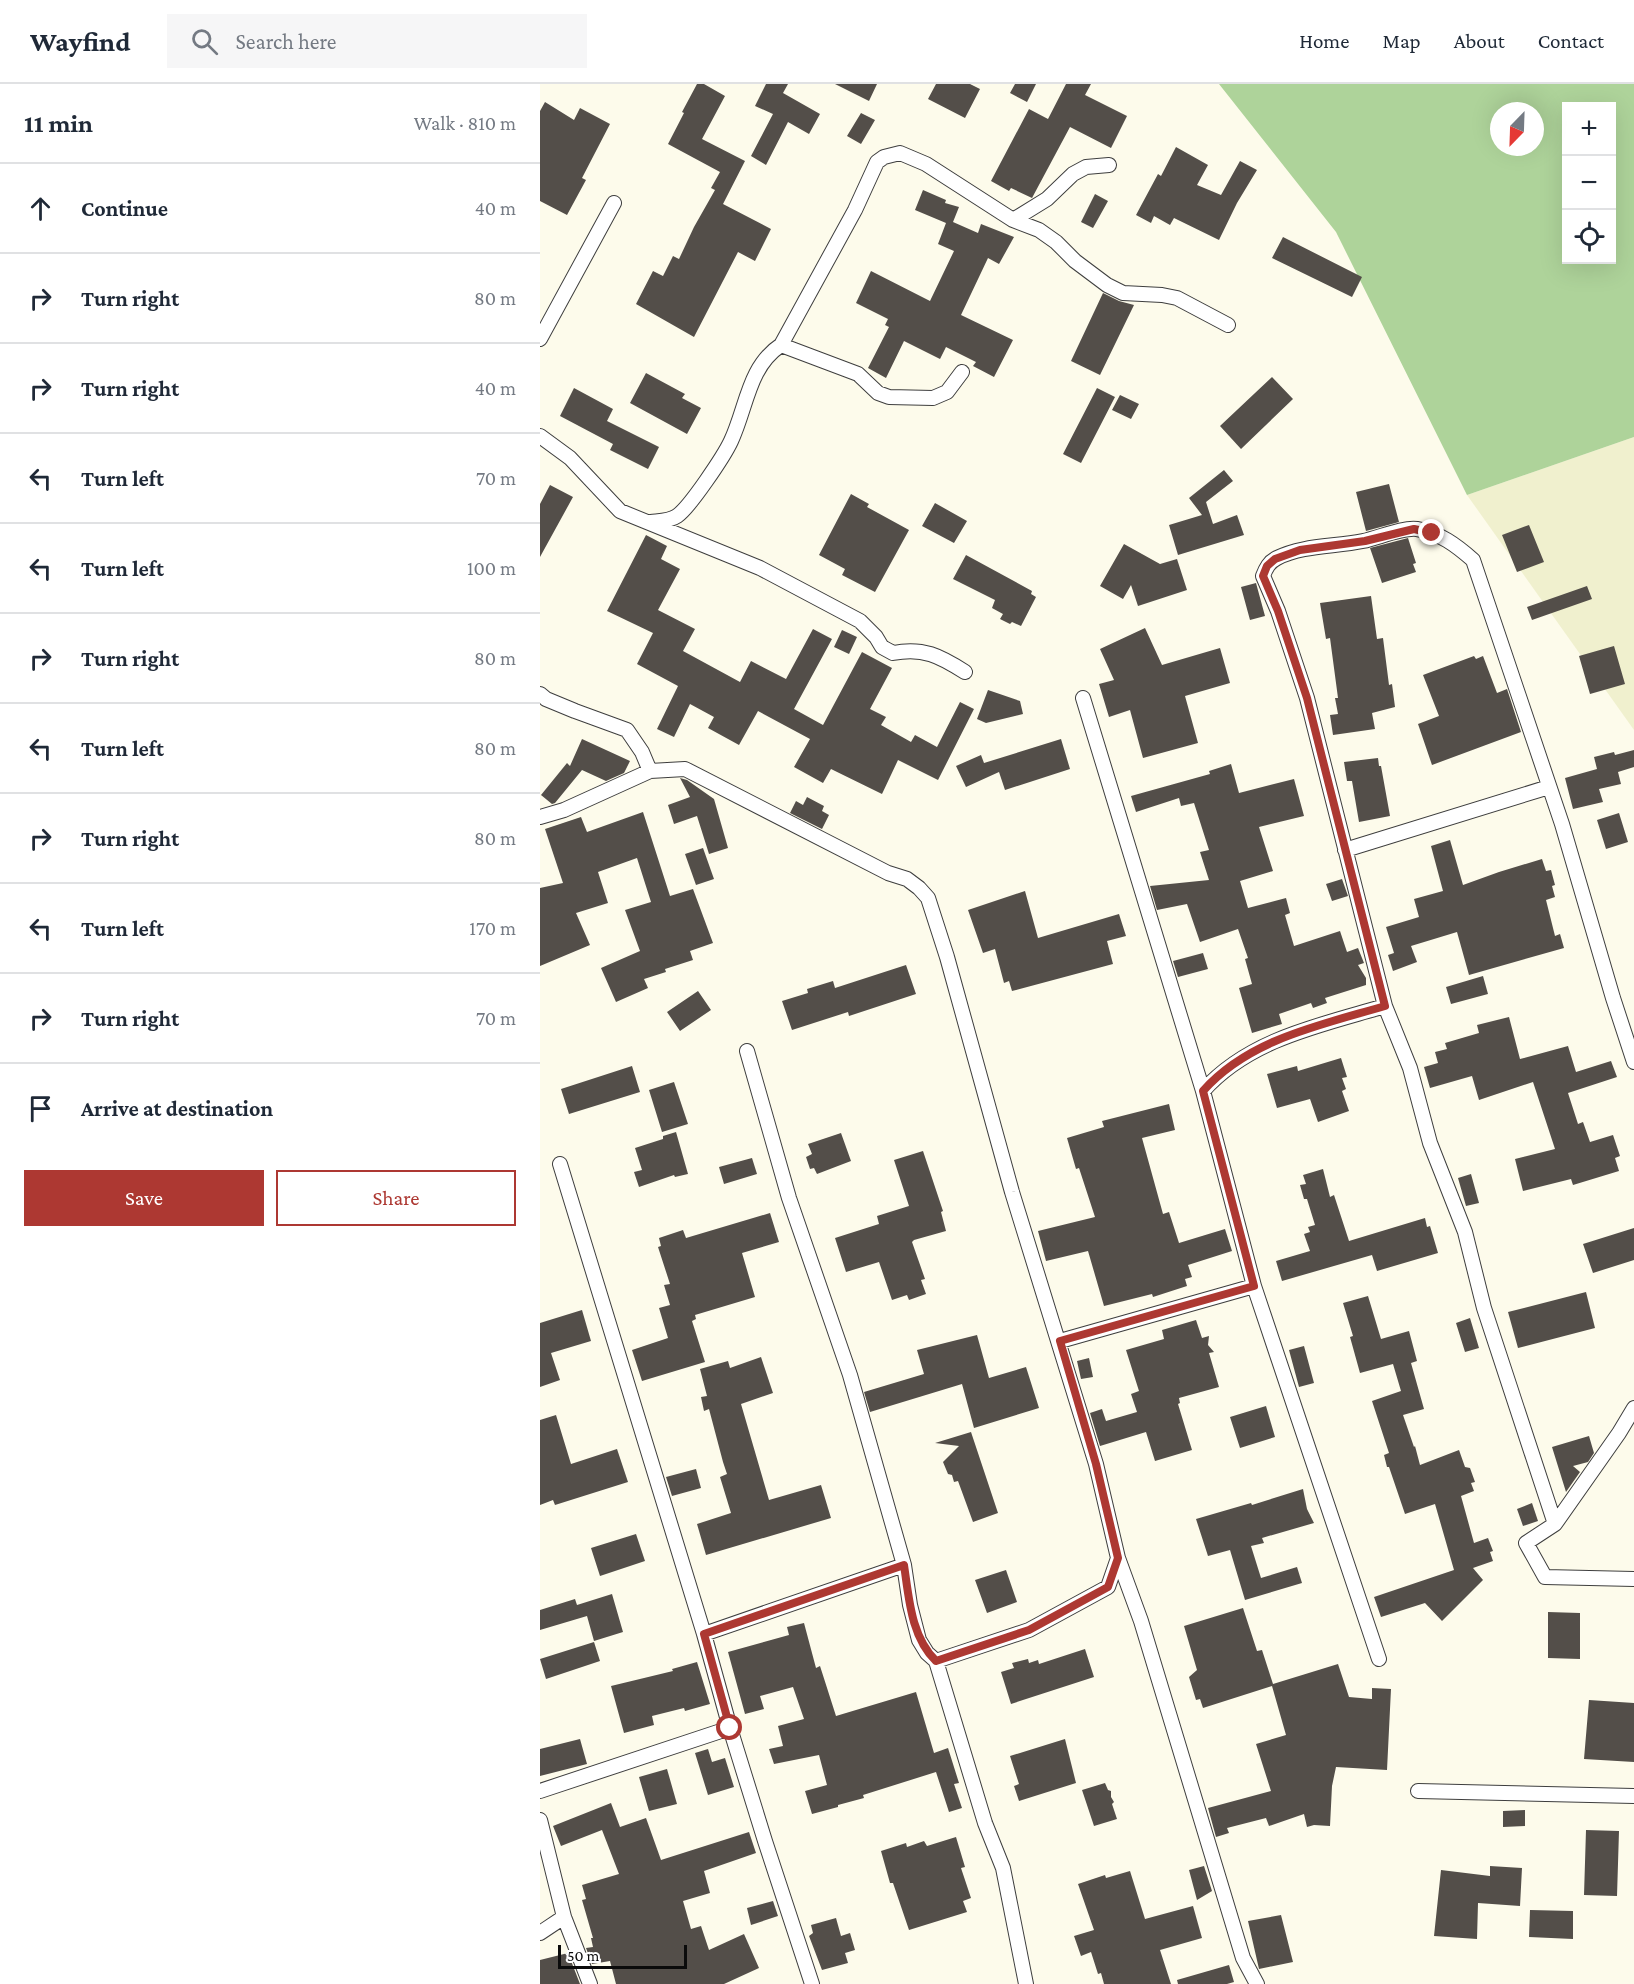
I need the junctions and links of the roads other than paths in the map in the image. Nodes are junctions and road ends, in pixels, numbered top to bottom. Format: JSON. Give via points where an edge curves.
{"nodes":[{"id":1,"x":1109,"y":165,"type":"dead end"},
{"id":2,"x":614,"y":203,"type":"dead end"},
{"id":3,"x":1013,"y":220,"type":"junction"},
{"id":4,"x":1228,"y":325,"type":"dead end"},
{"id":5,"x":540,"y":339,"type":"edge"},
{"id":6,"x":781,"y":345,"type":"junction"},
{"id":7,"x":962,"y":372,"type":"dead end"},
{"id":8,"x":540,"y":436,"type":"edge"},
{"id":9,"x":651,"y":522,"type":"junction"},
{"id":10,"x":965,"y":672,"type":"dead end"},
{"id":11,"x":540,"y":694,"type":"edge"},
{"id":12,"x":1083,"y":698,"type":"dead end"},
{"id":13,"x":650,"y":771,"type":"junction"},
{"id":14,"x":1549,"y":787,"type":"junction"},
{"id":15,"x":540,"y":817,"type":"edge"},
{"id":16,"x":1345,"y":850,"type":"junction"},
{"id":17,"x":1385,"y":1006,"type":"junction"},
{"id":18,"x":747,"y":1051,"type":"dead end"},
{"id":19,"x":1634,"y":1062,"type":"edge"},
{"id":20,"x":1203,"y":1091,"type":"junction"},
{"id":21,"x":560,"y":1164,"type":"dead end"},
{"id":22,"x":1254,"y":1286,"type":"junction"},
{"id":23,"x":1060,"y":1341,"type":"junction"},
{"id":24,"x":1634,"y":1408,"type":"edge"},
{"id":25,"x":1555,"y":1524,"type":"junction"},
{"id":26,"x":1118,"y":1558,"type":"junction"},
{"id":27,"x":904,"y":1565,"type":"junction"},
{"id":28,"x":1634,"y":1579,"type":"edge"},
{"id":29,"x":1108,"y":1587,"type":"junction"},
{"id":30,"x":1133,"y":1599,"type":"junction"},
{"id":31,"x":704,"y":1634,"type":"junction"},
{"id":32,"x":1379,"y":1659,"type":"dead end"},
{"id":33,"x":936,"y":1661,"type":"junction"},
{"id":34,"x":730,"y":1728,"type":"junction"},
{"id":35,"x":540,"y":1791,"type":"edge"},
{"id":36,"x":1418,"y":1791,"type":"dead end"},
{"id":37,"x":1634,"y":1796,"type":"edge"},
{"id":38,"x":540,"y":1820,"type":"edge"},
{"id":39,"x":564,"y":1917,"type":"junction"},
{"id":40,"x":540,"y":1933,"type":"edge"},
{"id":41,"x":590,"y":1984,"type":"edge"},
{"id":42,"x":812,"y":1984,"type":"edge"},
{"id":43,"x":1026,"y":1984,"type":"edge"},
{"id":44,"x":1257,"y":1984,"type":"edge"}],
"edges":[{"from":1,"to":3,"type":"street","via":[[1073,174],[1047,199]]},
{"from":2,"to":5,"type":"street"},
{"from":3,"to":4,"type":"street","via":[[1039,230],[1107,285],[1123,293],[1177,298]]},
{"from":3,"to":6,"type":"street","via":[[926,164],[900,153],[884,157],[872,171],[855,210]]},
{"from":6,"to":7,"type":"street","via":[[858,374],[878,393],[889,397],[933,398],[948,392]]},
{"from":6,"to":9,"type":"street","via":[[762,361],[730,442],[701,487],[678,516]]},
{"from":8,"to":9,"type":"street","via":[[570,458],[620,511]]},
{"from":9,"to":10,"type":"street","via":[[760,567],[850,615],[893,653],[927,653]]},
{"from":11,"to":13,"type":"street","via":[[627,730]]},
{"from":12,"to":20,"type":"street"},
{"from":13,"to":15,"type":"street"},
{"from":13,"to":23,"type":"street","via":[[685,769],[888,873],[907,879],[928,898],[1012,1192]]},
{"from":14,"to":16,"type":"street"},
{"from":14,"to":16,"type":"street","via":[[1473,560],[1448,540],[1414,529],[1300,550],[1275,559],[1263,576],[1307,698]]},
{"from":14,"to":19,"type":"street"},
{"from":16,"to":17,"type":"street"},
{"from":17,"to":20,"type":"street","via":[[1266,1043],[1235,1062]]},
{"from":17,"to":25,"type":"street","via":[[1410,1068],[1430,1143],[1466,1232],[1484,1308]]},
{"from":18,"to":27,"type":"street","via":[[789,1198],[850,1375]]},
{"from":20,"to":22,"type":"street"},
{"from":21,"to":31,"type":"street"},
{"from":22,"to":23,"type":"street"},
{"from":22,"to":32,"type":"street"},
{"from":23,"to":26,"type":"street","via":[[1096,1464]]},
{"from":24,"to":25,"type":"street"},
{"from":25,"to":28,"type":"street","via":[[1526,1544],[1545,1577]]},
{"from":26,"to":29,"type":"street"},
{"from":26,"to":30,"type":"street"},
{"from":27,"to":31,"type":"street"},
{"from":27,"to":33,"type":"street","via":[[919,1640]]},
{"from":29,"to":30,"type":"street"},
{"from":29,"to":33,"type":"street","via":[[1029,1630]]},
{"from":30,"to":44,"type":"street","via":[[1243,1958]]},
{"from":31,"to":34,"type":"street"},
{"from":33,"to":43,"type":"street","via":[[1003,1868]]},
{"from":34,"to":35,"type":"street"},
{"from":34,"to":42,"type":"street"},
{"from":36,"to":37,"type":"street"},
{"from":38,"to":39,"type":"street"},
{"from":39,"to":40,"type":"street"},
{"from":39,"to":41,"type":"street"}]}
